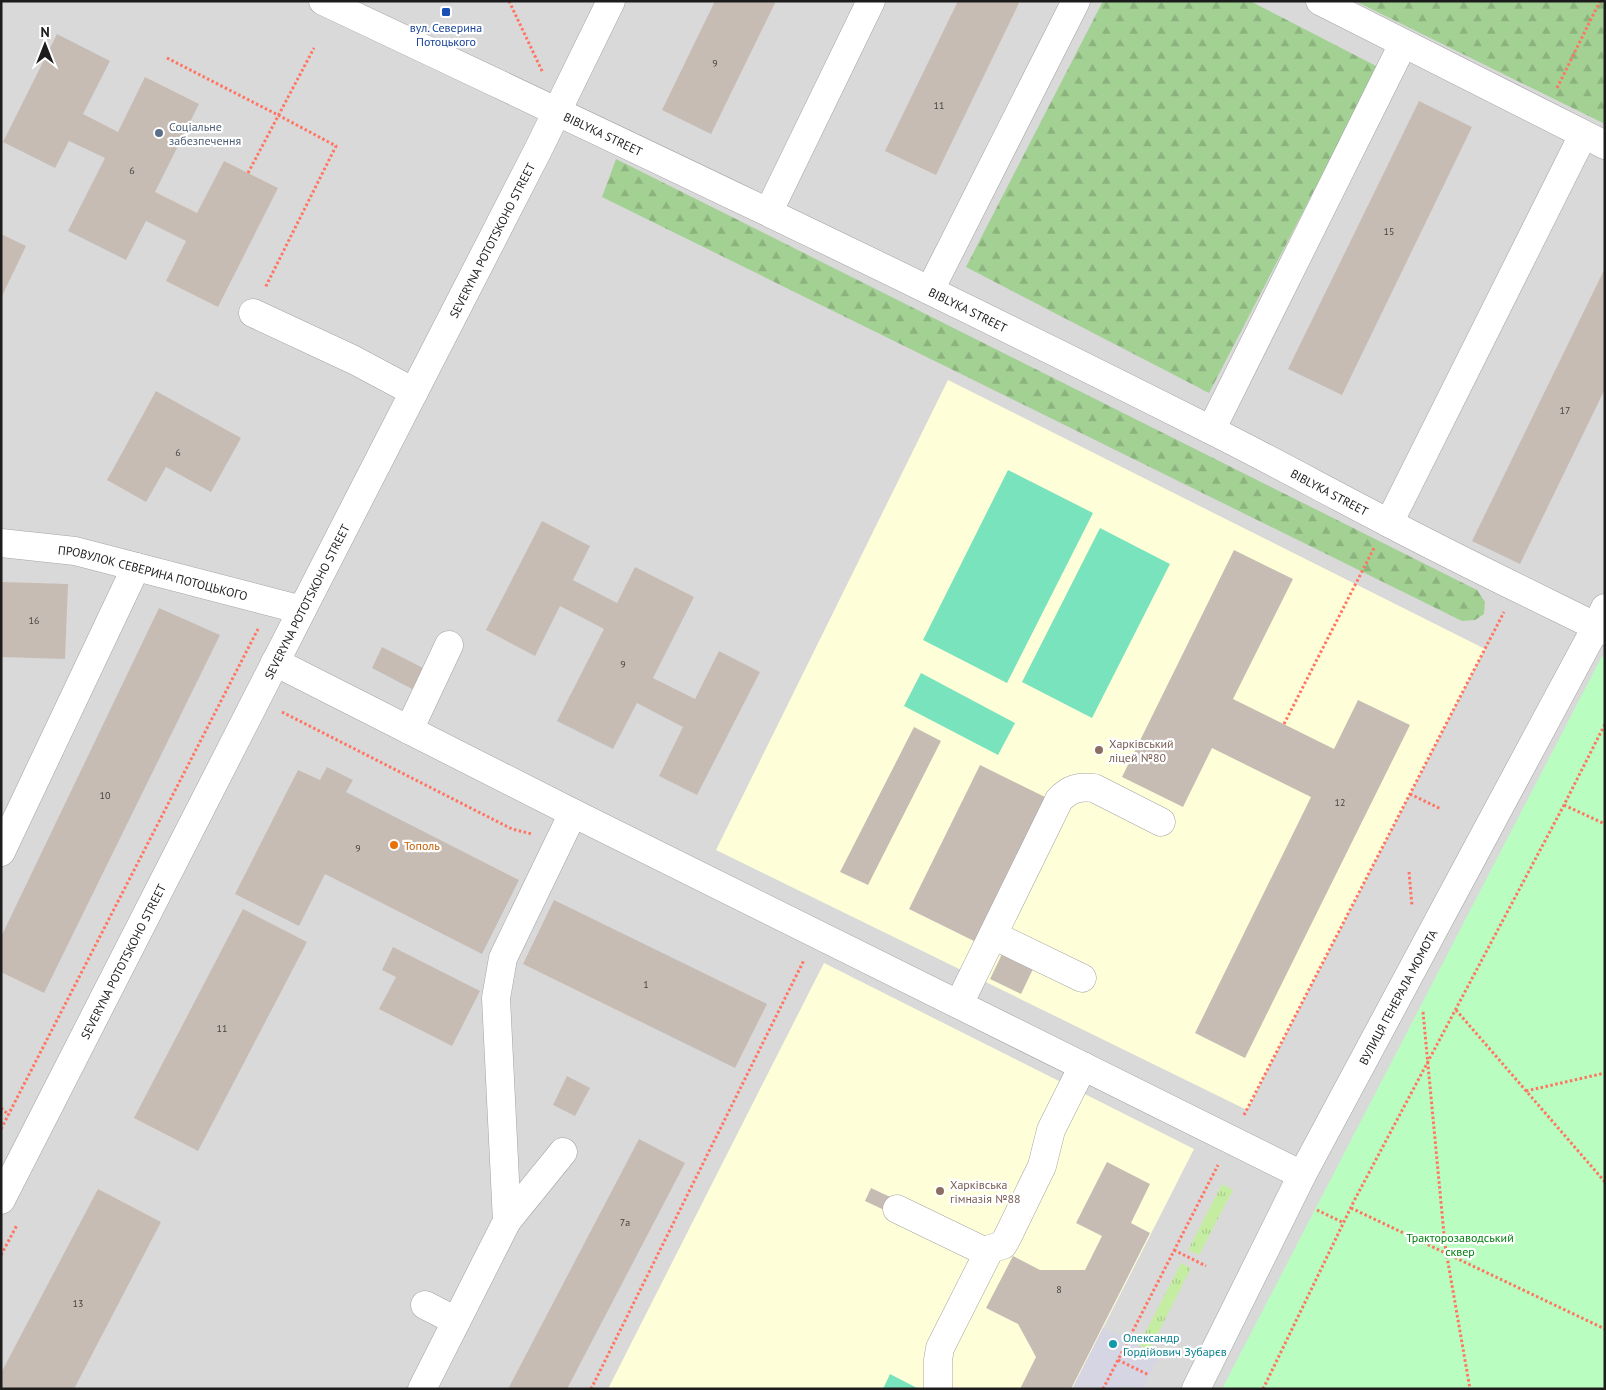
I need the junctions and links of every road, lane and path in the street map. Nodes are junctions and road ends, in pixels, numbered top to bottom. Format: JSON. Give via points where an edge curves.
{"nodes":[{"id":1,"x":324,"y":1,"type":"edge"},
{"id":2,"x":509,"y":1,"type":"edge"},
{"id":3,"x":612,"y":1,"type":"edge"},
{"id":4,"x":871,"y":1,"type":"edge"},
{"id":5,"x":1076,"y":1,"type":"edge"},
{"id":6,"x":1320,"y":1,"type":"edge"},
{"id":7,"x":1600,"y":1,"type":"edge"},
{"id":8,"x":1403,"y":44,"type":"junction"},
{"id":9,"x":314,"y":48,"type":"dead end"},
{"id":10,"x":167,"y":58,"type":"dead end"},
{"id":11,"x":544,"y":74,"type":"dead end"},
{"id":12,"x":558,"y":111,"type":"junction"},
{"id":13,"x":278,"y":114,"type":"junction"},
{"id":14,"x":1543,"y":115,"type":"junction"},
{"id":15,"x":1594,"y":140,"type":"edge"},
{"id":16,"x":248,"y":173,"type":"dead end"},
{"id":17,"x":769,"y":212,"type":"junction"},
{"id":18,"x":930,"y":290,"type":"junction"},
{"id":19,"x":254,"y":313,"type":"joint"},
{"id":20,"x":414,"y":392,"type":"junction"},
{"id":21,"x":1211,"y":430,"type":"junction"},
{"id":22,"x":1384,"y":532,"type":"junction"},
{"id":23,"x":1,"y":543,"type":"edge"},
{"id":24,"x":136,"y":567,"type":"junction"},
{"id":25,"x":1508,"y":605,"type":"dead end"},
{"id":26,"x":302,"y":610,"type":"junction"},
{"id":27,"x":1602,"y":622,"type":"edge"},
{"id":28,"x":448,"y":645,"type":"dead end"},
{"id":29,"x":275,"y":662,"type":"junction"},
{"id":30,"x":1284,"y":724,"type":"dead end"},
{"id":31,"x":1605,"y":724,"type":"edge"},
{"id":32,"x":409,"y":730,"type":"junction"},
{"id":33,"x":1410,"y":794,"type":"junction"},
{"id":34,"x":1564,"y":806,"type":"junction"},
{"id":35,"x":1441,"y":809,"type":"dead end"},
{"id":36,"x":573,"y":813,"type":"junction"},
{"id":37,"x":1161,"y":822,"type":"dead end"},
{"id":38,"x":1605,"y":824,"type":"edge"},
{"id":39,"x":1,"y":852,"type":"edge"},
{"id":40,"x":1409,"y":872,"type":"dead end"},
{"id":41,"x":1413,"y":911,"type":"dead end"},
{"id":42,"x":817,"y":934,"type":"junction"},
{"id":43,"x":993,"y":935,"type":"junction"},
{"id":44,"x":1082,"y":978,"type":"dead end"},
{"id":45,"x":959,"y":1004,"type":"junction"},
{"id":46,"x":1422,"y":1007,"type":"dead end"},
{"id":47,"x":1456,"y":1010,"type":"junction"},
{"id":48,"x":1428,"y":1063,"type":"junction"},
{"id":49,"x":1083,"y":1066,"type":"junction"},
{"id":50,"x":1605,"y":1073,"type":"edge"},
{"id":51,"x":1526,"y":1091,"type":"junction"},
{"id":52,"x":1,"y":1108,"type":"edge"},
{"id":53,"x":9,"y":1114,"type":"dead end"},
{"id":54,"x":1242,"y":1118,"type":"dead end"},
{"id":55,"x":563,"y":1152,"type":"dead end"},
{"id":56,"x":1220,"y":1162,"type":"dead end"},
{"id":57,"x":1302,"y":1175,"type":"junction"},
{"id":58,"x":1605,"y":1182,"type":"edge"},
{"id":59,"x":1,"y":1200,"type":"edge"},
{"id":60,"x":1351,"y":1208,"type":"junction"},
{"id":61,"x":898,"y":1209,"type":"dead end"},
{"id":62,"x":507,"y":1221,"type":"junction"},
{"id":63,"x":1174,"y":1250,"type":"junction"},
{"id":64,"x":988,"y":1253,"type":"junction"},
{"id":65,"x":1206,"y":1266,"type":"dead end"},
{"id":66,"x":425,"y":1306,"type":"dead end"},
{"id":67,"x":456,"y":1321,"type":"junction"},
{"id":68,"x":1605,"y":1329,"type":"edge"},
{"id":69,"x":1118,"y":1360,"type":"junction"},
{"id":70,"x":1149,"y":1375,"type":"dead end"},
{"id":71,"x":422,"y":1389,"type":"edge"},
{"id":72,"x":591,"y":1389,"type":"edge"},
{"id":73,"x":938,"y":1389,"type":"edge"},
{"id":74,"x":1103,"y":1389,"type":"edge"},
{"id":75,"x":1196,"y":1389,"type":"edge"},
{"id":76,"x":1263,"y":1389,"type":"edge"},
{"id":77,"x":1470,"y":1389,"type":"edge"}],
"edges":[{"from":1,"to":12,"type":"street","name":"BIBLYKA STREET"},
{"from":2,"to":11,"type":"path"},
{"from":3,"to":12,"type":"street","name":"SEVERYNA POTOTSKOHO STREET"},
{"from":4,"to":17,"type":"street"},
{"from":5,"to":18,"type":"street"},
{"from":6,"to":8,"type":"street"},
{"from":7,"to":14,"type":"path"},
{"from":8,"to":14,"type":"street"},
{"from":8,"to":21,"type":"street"},
{"from":9,"to":13,"type":"path"},
{"from":10,"to":13,"type":"path"},
{"from":12,"to":17,"type":"street","name":"BIBLYKA STREET"},
{"from":12,"to":20,"type":"street","name":"SEVERYNA POTOTSKOHO STREET"},
{"from":13,"to":16,"type":"path"},
{"from":13,"to":19,"type":"path","via":[[336,146]]},
{"from":14,"to":15,"type":"street"},
{"from":15,"to":22,"type":"street"},
{"from":17,"to":18,"type":"street","name":"BIBLYKA STREET"},
{"from":18,"to":21,"type":"street","name":"BIBLYKA STREET"},
{"from":19,"to":20,"type":"street"},
{"from":20,"to":26,"type":"street","name":"SEVERYNA POTOTSKOHO STREET"},
{"from":21,"to":22,"type":"street","name":"BIBLYKA STREET"},
{"from":22,"to":27,"type":"street","name":"BIBLYKA STREET","via":[[1540,600]]},
{"from":22,"to":30,"type":"path"},
{"from":23,"to":24,"type":"street","name":"ПРОВУЛОК СЕВЕРИНА ПОТОЦЬКОГО","via":[[74,551]]},
{"from":24,"to":26,"type":"street","name":"ПРОВУЛОК СЕВЕРИНА ПОТОЦЬКОГО"},
{"from":24,"to":39,"type":"street"},
{"from":25,"to":33,"type":"path"},
{"from":26,"to":29,"type":"street","name":"SEVERYNA POTOTSKOHO STREET"},
{"from":27,"to":57,"type":"street","name":"ВУЛИЦЯ ГЕНЕРАЛА МОМОТА"},
{"from":28,"to":32,"type":"street"},
{"from":29,"to":32,"type":"street"},
{"from":29,"to":59,"type":"street","name":"SEVERYNA POTOTSKOHO STREET"},
{"from":31,"to":34,"type":"path"},
{"from":32,"to":36,"type":"street"},
{"from":33,"to":35,"type":"path"},
{"from":33,"to":54,"type":"path"},
{"from":34,"to":38,"type":"path"},
{"from":34,"to":47,"type":"path"},
{"from":36,"to":42,"type":"street"},
{"from":36,"to":62,"type":"street","via":[[503,958],[497,990]]},
{"from":37,"to":43,"type":"street","via":[[1094,788],[1085,787],[1065,793]]},
{"from":40,"to":41,"type":"path"},
{"from":42,"to":45,"type":"street"},
{"from":42,"to":72,"type":"path"},
{"from":43,"to":44,"type":"street"},
{"from":43,"to":45,"type":"street"},
{"from":45,"to":49,"type":"street"},
{"from":46,"to":48,"type":"path"},
{"from":47,"to":48,"type":"path"},
{"from":47,"to":51,"type":"path"},
{"from":48,"to":60,"type":"path"},
{"from":48,"to":77,"type":"path","via":[[1445,1245]]},
{"from":49,"to":57,"type":"street"},
{"from":49,"to":64,"type":"street","via":[[1051,1130],[1042,1166],[1008,1236],[1003,1245],[990,1249]]},
{"from":50,"to":51,"type":"path"},
{"from":51,"to":58,"type":"path"},
{"from":52,"to":53,"type":"path"},
{"from":55,"to":62,"type":"street"},
{"from":56,"to":63,"type":"path"},
{"from":57,"to":75,"type":"street","name":"ВУЛИЦЯ ГЕНЕРАЛА МОМОТА"},
{"from":60,"to":68,"type":"path"},
{"from":60,"to":76,"type":"path"},
{"from":61,"to":64,"type":"street"},
{"from":62,"to":67,"type":"street"},
{"from":63,"to":65,"type":"path"},
{"from":63,"to":69,"type":"path"},
{"from":64,"to":73,"type":"street","via":[[940,1348]]},
{"from":66,"to":67,"type":"street"},
{"from":67,"to":71,"type":"street"},
{"from":69,"to":70,"type":"path"},
{"from":69,"to":74,"type":"path"}]}
